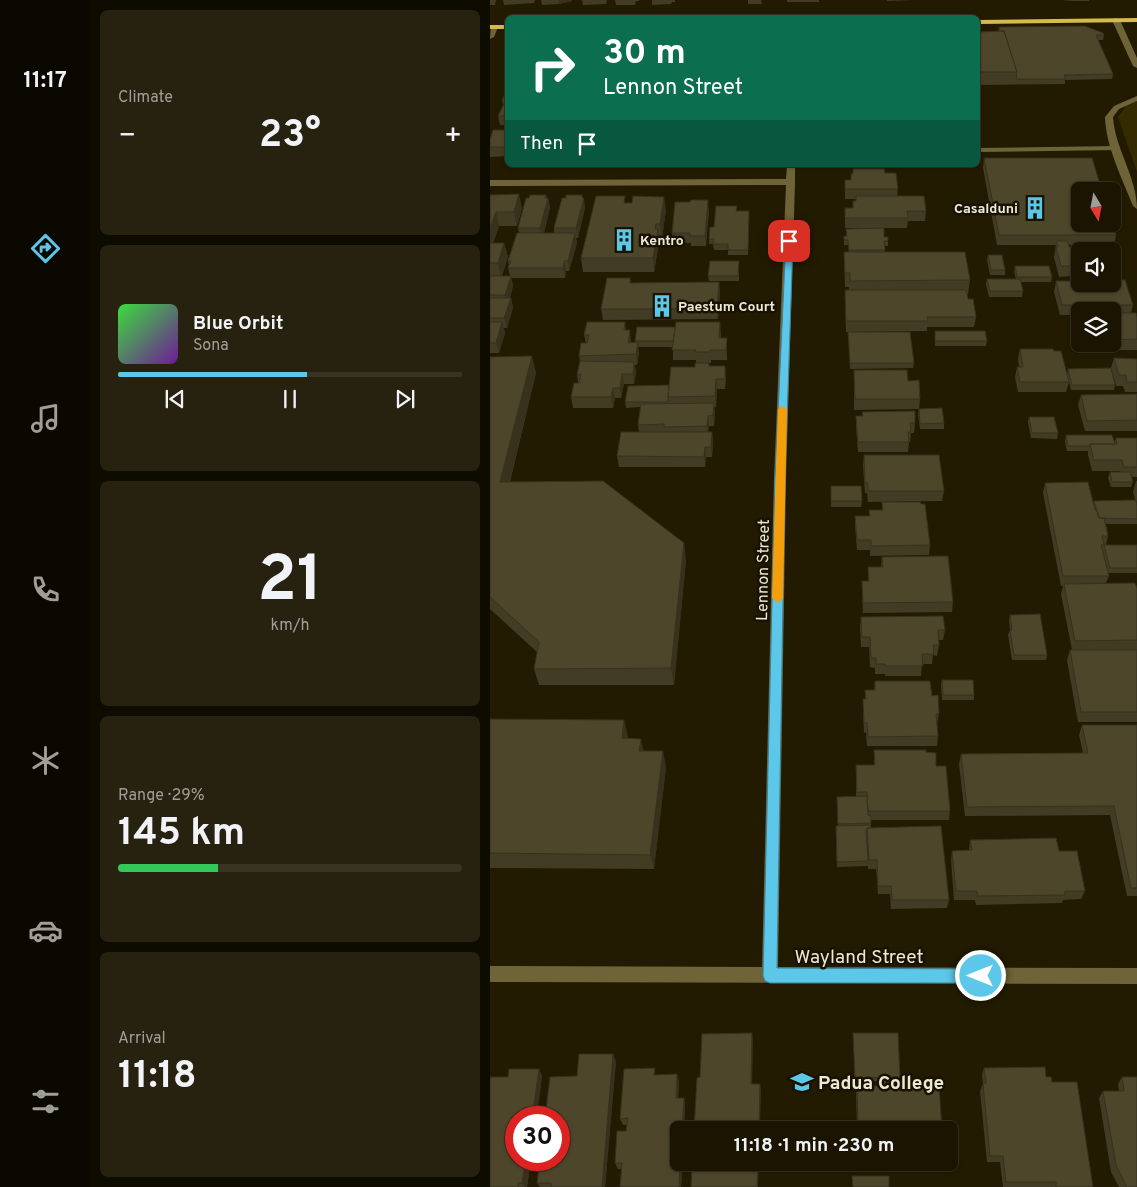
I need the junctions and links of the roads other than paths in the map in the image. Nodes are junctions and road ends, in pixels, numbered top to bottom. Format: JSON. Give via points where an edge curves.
{"nodes":[{"id":1,"x":1116,"y":20,"type":"junction"},
{"id":2,"x":1137,"y":20,"type":"edge"},
{"id":3,"x":980,"y":22,"type":"edge"},
{"id":4,"x":492,"y":27,"type":"edge"},
{"id":5,"x":505,"y":27,"type":"edge"},
{"id":6,"x":490,"y":37,"type":"edge"},
{"id":7,"x":1137,"y":66,"type":"edge"},
{"id":8,"x":1137,"y":98,"type":"edge"},
{"id":9,"x":1116,"y":148,"type":"junction"},
{"id":10,"x":980,"y":150,"type":"edge"},
{"id":11,"x":791,"y":167,"type":"edge"},
{"id":12,"x":791,"y":182,"type":"junction"},
{"id":13,"x":490,"y":183,"type":"edge"},
{"id":14,"x":1137,"y":206,"type":"edge"},
{"id":15,"x":490,"y":974,"type":"edge"},
{"id":16,"x":770,"y":976,"type":"junction"},
{"id":17,"x":1137,"y":976,"type":"edge"}],
"edges":[{"from":1,"to":2,"type":"highway"},
{"from":1,"to":3,"type":"highway"},
{"from":1,"to":7,"type":"street"},
{"from":4,"to":5,"type":"highway"},
{"from":4,"to":6,"type":"street"},
{"from":8,"to":9,"type":"street","via":[[1119,106],[1109,117]]},
{"from":9,"to":10,"type":"street"},
{"from":9,"to":14,"type":"street"},
{"from":11,"to":12,"type":"street","name":"Lennon Street"},
{"from":12,"to":13,"type":"street"},
{"from":12,"to":16,"type":"street","name":"Lennon Street","via":[[780,478]]},
{"from":15,"to":16,"type":"street","name":"Wayland Street"},
{"from":16,"to":17,"type":"street","name":"Wayland Street"}]}
